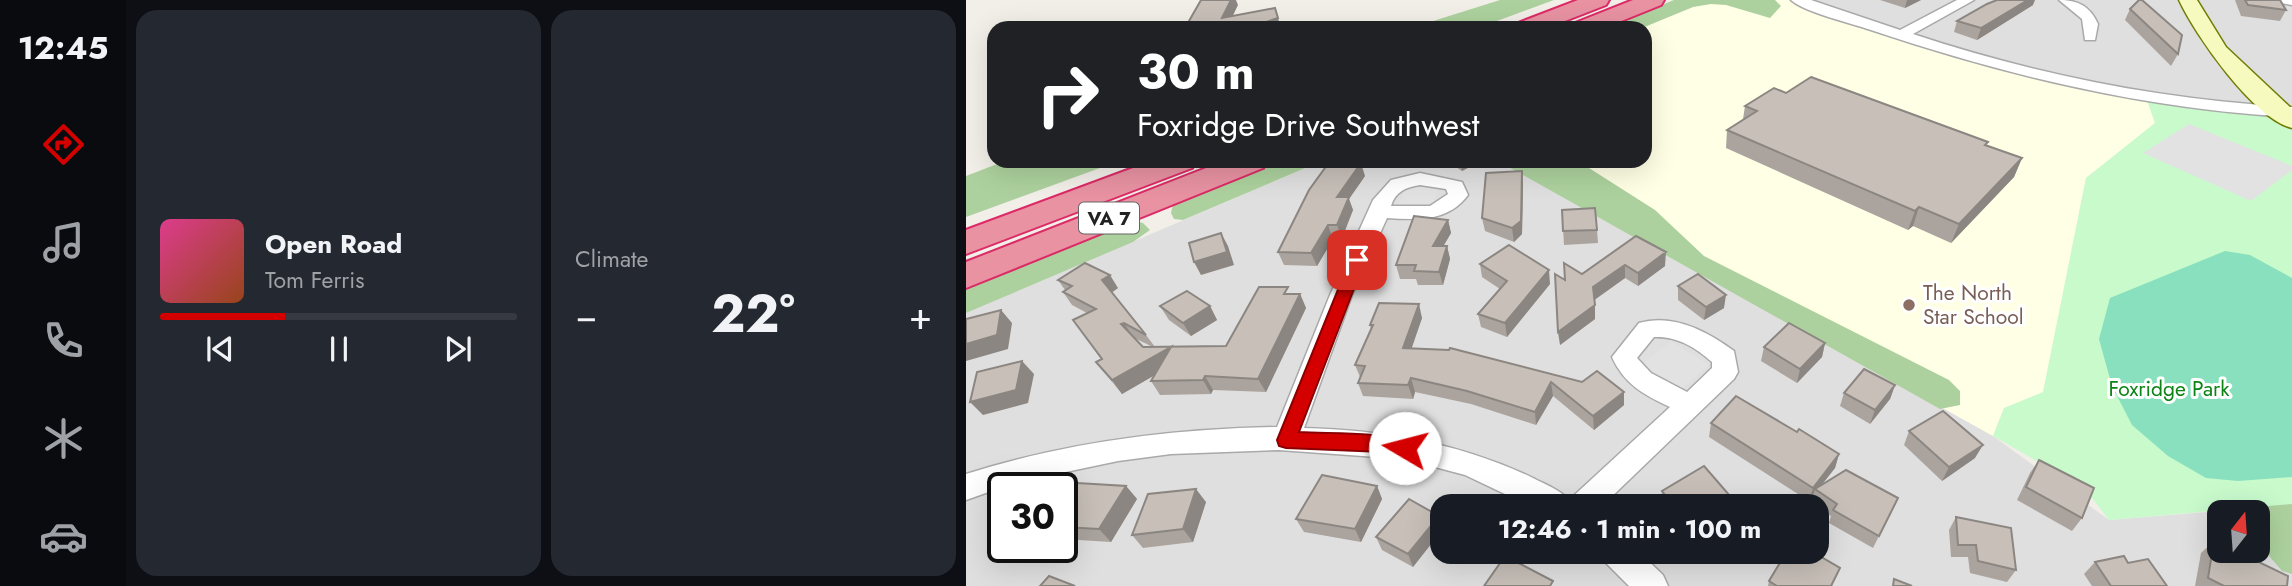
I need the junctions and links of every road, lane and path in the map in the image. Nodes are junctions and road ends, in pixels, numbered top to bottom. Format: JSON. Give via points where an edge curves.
{"nodes":[{"id":1,"x":1598,"y":0,"type":"edge"},
{"id":2,"x":1653,"y":0,"type":"edge"},
{"id":3,"x":1798,"y":0,"type":"edge"},
{"id":4,"x":1967,"y":0,"type":"edge"},
{"id":5,"x":2066,"y":0,"type":"edge"},
{"id":6,"x":2188,"y":0,"type":"edge"},
{"id":7,"x":2285,"y":0,"type":"edge"},
{"id":8,"x":2292,"y":1,"type":"edge"},
{"id":9,"x":1544,"y":21,"type":"edge"},
{"id":10,"x":1600,"y":21,"type":"edge"},
{"id":11,"x":1899,"y":36,"type":"junction"},
{"id":12,"x":2090,"y":37,"type":"dead end"},
{"id":13,"x":2288,"y":115,"type":"edge"},
{"id":14,"x":1163,"y":168,"type":"edge"},
{"id":15,"x":1235,"y":168,"type":"edge"},
{"id":16,"x":1380,"y":212,"type":"dead end"},
{"id":17,"x":966,"y":243,"type":"edge"},
{"id":18,"x":966,"y":276,"type":"edge"},
{"id":19,"x":1688,"y":404,"type":"dead end"},
{"id":20,"x":1286,"y":440,"type":"junction"},
{"id":21,"x":966,"y":486,"type":"edge"},
{"id":22,"x":1534,"y":494,"type":"edge"},
{"id":23,"x":1594,"y":494,"type":"edge"},
{"id":24,"x":1629,"y":564,"type":"edge"},
{"id":25,"x":1652,"y":586,"type":"edge"}],
"edges":[{"from":1,"to":9,"type":"highway"},
{"from":2,"to":10,"type":"highway"},
{"from":3,"to":11,"type":"street"},
{"from":4,"to":11,"type":"street"},
{"from":5,"to":12,"type":"street","via":[[2089,17]]},
{"from":6,"to":13,"type":"main road","via":[[2215,43]]},
{"from":7,"to":8,"type":"street"},
{"from":11,"to":13,"type":"street","via":[[1981,62],[2117,94]]},
{"from":14,"to":17,"type":"highway","number":"VA 7"},
{"from":15,"to":18,"type":"highway","number":"VA 7"},
{"from":16,"to":20,"type":"street","via":[[1341,295]]},
{"from":19,"to":23,"type":"street"},
{"from":20,"to":21,"type":"street","via":[[1114,448]]},
{"from":20,"to":22,"type":"street","via":[[1383,444],[1426,453],[1504,478]]},
{"from":24,"to":25,"type":"street"}]}
